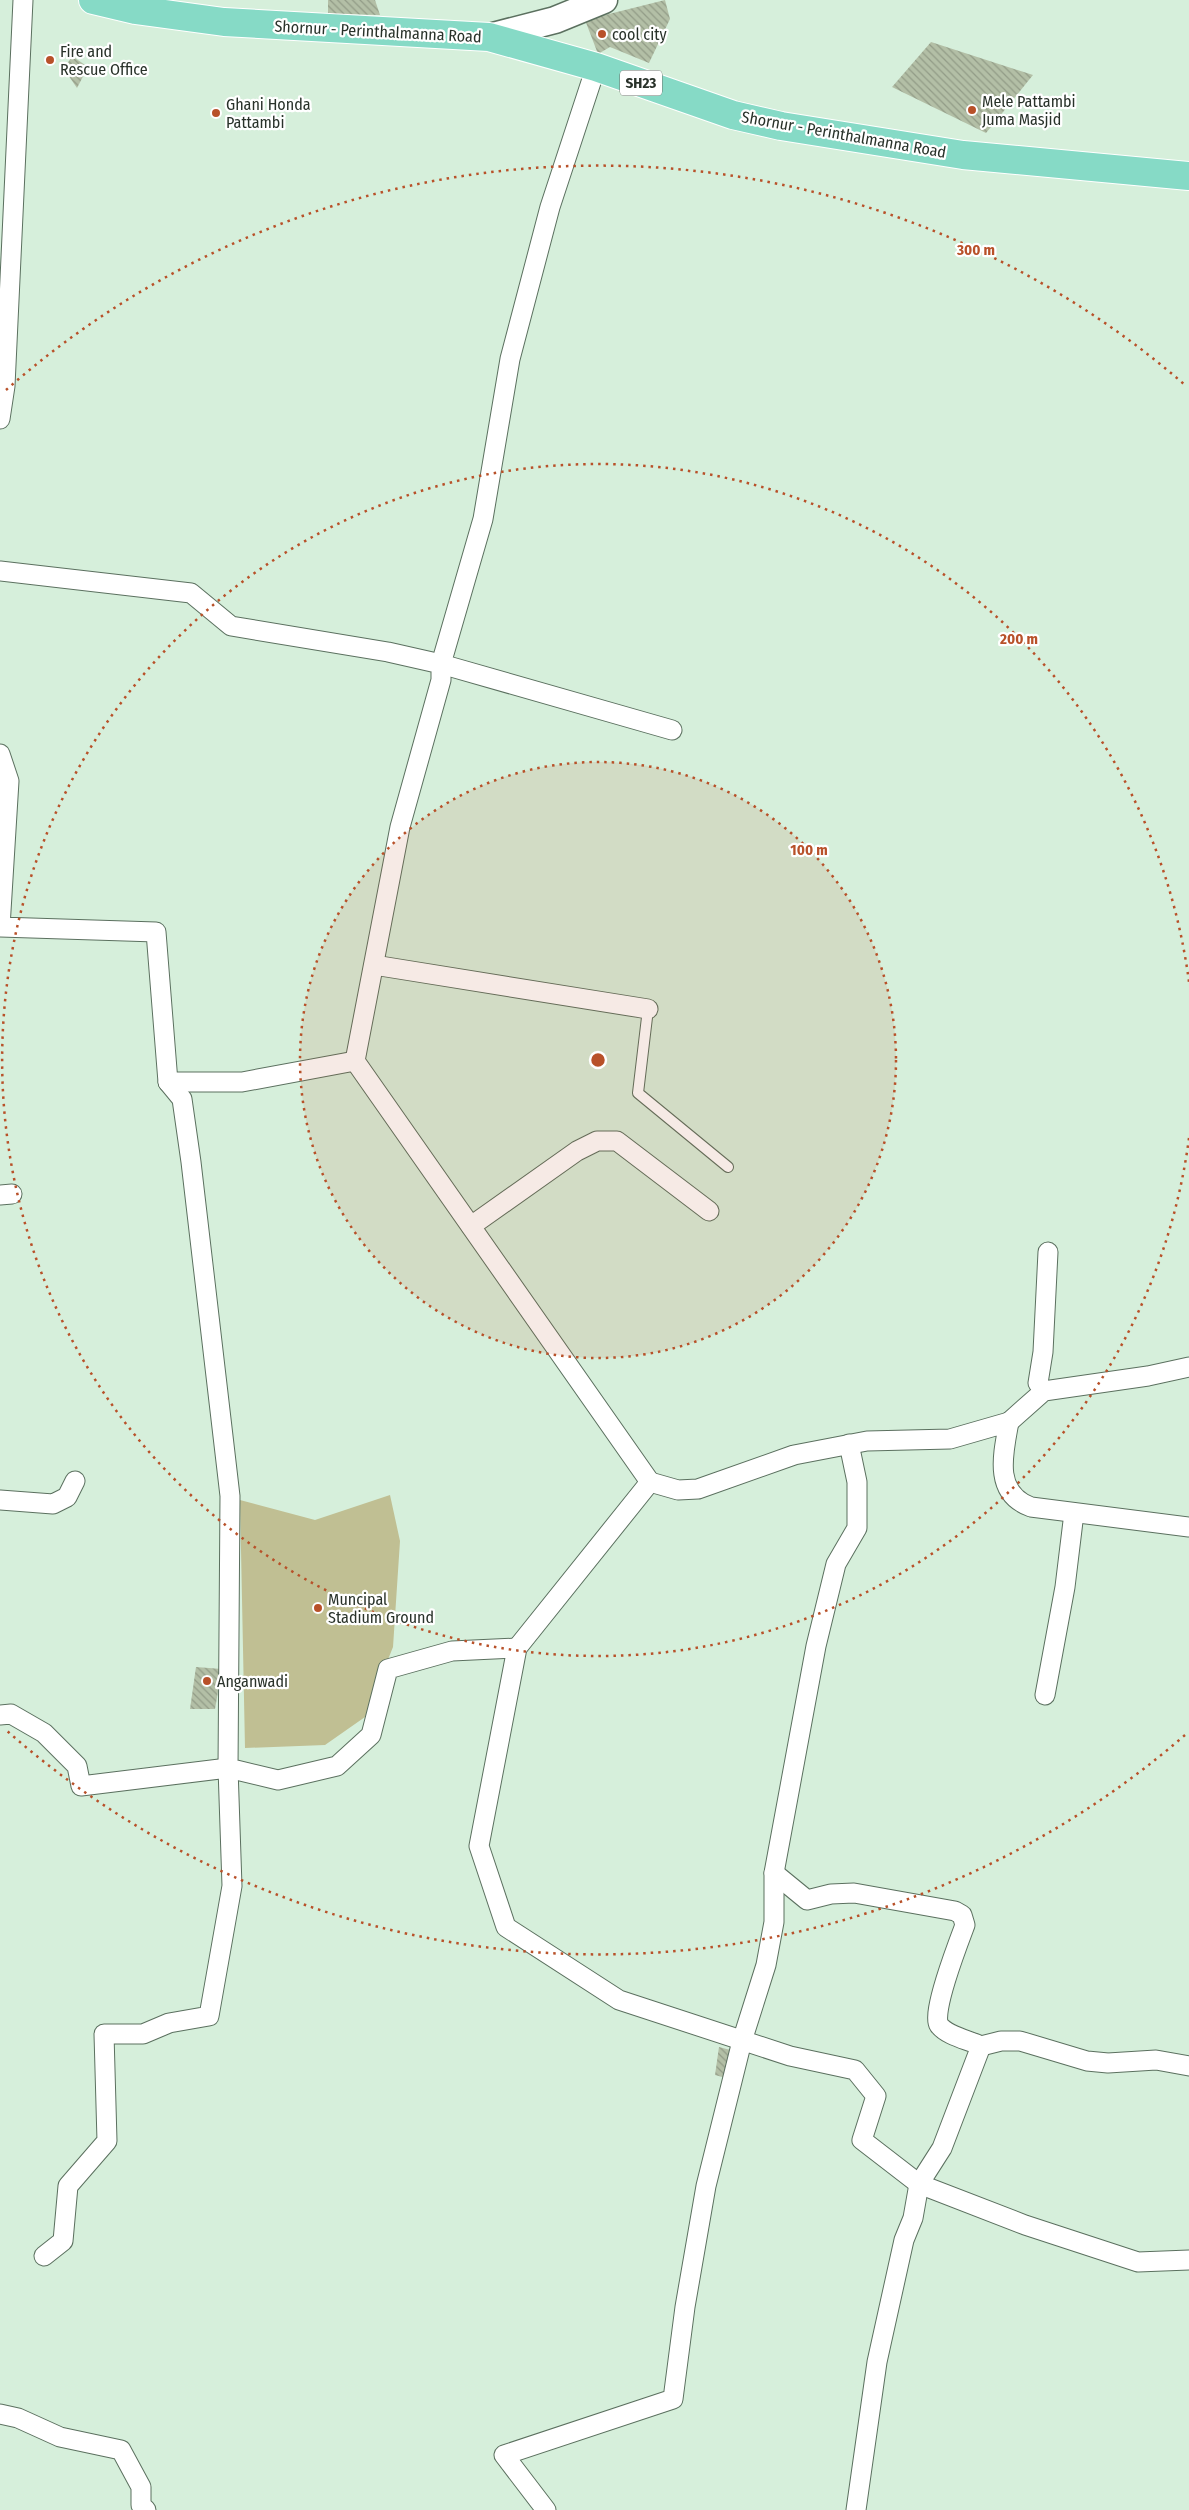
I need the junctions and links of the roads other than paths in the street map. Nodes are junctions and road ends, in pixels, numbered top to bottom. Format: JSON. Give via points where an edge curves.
{"nodes":[{"id":1,"x":23,"y":0,"type":"edge"},
{"id":2,"x":93,"y":0,"type":"edge"},
{"id":3,"x":604,"y":0,"type":"edge"},
{"id":4,"x":135,"y":5,"type":"edge"},
{"id":5,"x":489,"y":37,"type":"junction"},
{"id":6,"x":596,"y":67,"type":"junction"},
{"id":7,"x":1189,"y":176,"type":"edge"},
{"id":8,"x":0,"y":420,"type":"edge"},
{"id":9,"x":0,"y":571,"type":"edge"},
{"id":10,"x":441,"y":664,"type":"junction"},
{"id":11,"x":672,"y":730,"type":"dead end"},
{"id":12,"x":0,"y":754,"type":"edge"},
{"id":13,"x":0,"y":927,"type":"edge"},
{"id":14,"x":374,"y":964,"type":"junction"},
{"id":15,"x":648,"y":1008,"type":"joint"},
{"id":16,"x":355,"y":1061,"type":"junction"},
{"id":17,"x":168,"y":1082,"type":"junction"},
{"id":18,"x":728,"y":1167,"type":"dead end"},
{"id":19,"x":709,"y":1211,"type":"dead end"},
{"id":20,"x":471,"y":1226,"type":"junction"},
{"id":21,"x":1048,"y":1252,"type":"dead end"},
{"id":22,"x":1189,"y":1367,"type":"edge"},
{"id":23,"x":1044,"y":1391,"type":"junction"},
{"id":24,"x":1009,"y":1422,"type":"junction"},
{"id":25,"x":849,"y":1444,"type":"junction"},
{"id":26,"x":75,"y":1481,"type":"dead end"},
{"id":27,"x":650,"y":1482,"type":"junction"},
{"id":28,"x":0,"y":1500,"type":"edge"},
{"id":29,"x":1074,"y":1513,"type":"junction"},
{"id":30,"x":1189,"y":1527,"type":"edge"},
{"id":31,"x":517,"y":1648,"type":"junction"},
{"id":32,"x":1045,"y":1695,"type":"dead end"},
{"id":33,"x":0,"y":1715,"type":"edge"},
{"id":34,"x":228,"y":1768,"type":"junction"},
{"id":35,"x":774,"y":1872,"type":"junction"},
{"id":36,"x":742,"y":2041,"type":"junction"},
{"id":37,"x":981,"y":2046,"type":"junction"},
{"id":38,"x":1189,"y":2066,"type":"edge"},
{"id":39,"x":918,"y":2184,"type":"junction"},
{"id":40,"x":44,"y":2256,"type":"dead end"},
{"id":41,"x":1189,"y":2260,"type":"edge"},
{"id":42,"x":0,"y":2414,"type":"edge"},
{"id":43,"x":146,"y":2510,"type":"edge"},
{"id":44,"x":546,"y":2510,"type":"edge"},
{"id":45,"x":856,"y":2510,"type":"edge"}],
"edges":[{"from":1,"to":8,"type":"street","via":[[5,386]]},
{"from":2,"to":4,"type":"main road","name":"Shornur - Perinthalmanna Road","number":"SH23"},
{"from":3,"to":5,"type":"main road","via":[[555,20]]},
{"from":4,"to":5,"type":"main road","name":"Shornur - Perinthalmanna Road","number":"SH23","via":[[224,22]]},
{"from":5,"to":6,"type":"main road","name":"Shornur - Perinthalmanna Road","number":"SH23"},
{"from":6,"to":7,"type":"main road","name":"Shornur - Perinthalmanna Road","number":"SH23","via":[[732,115],[781,126],[964,155]]},
{"from":6,"to":10,"type":"street","via":[[550,207],[510,359],[483,519]]},
{"from":9,"to":10,"type":"street","via":[[191,593],[231,626]]},
{"from":10,"to":11,"type":"street"},
{"from":10,"to":14,"type":"street","via":[[441,680],[400,827]]},
{"from":12,"to":13,"type":"street","via":[[9,781]]},
{"from":13,"to":17,"type":"street","via":[[156,932]]},
{"from":14,"to":15,"type":"street"},
{"from":14,"to":16,"type":"street"},
{"from":15,"to":18,"type":"lane","via":[[638,1093]]},
{"from":16,"to":17,"type":"street","via":[[242,1082]]},
{"from":16,"to":20,"type":"street"},
{"from":17,"to":34,"type":"street","via":[[182,1099],[230,1496]]},
{"from":19,"to":20,"type":"street","via":[[617,1141],[597,1141],[577,1151]]},
{"from":20,"to":27,"type":"street"},
{"from":21,"to":23,"type":"street","via":[[1043,1352],[1038,1382]]},
{"from":22,"to":23,"type":"street"},
{"from":23,"to":24,"type":"street"},
{"from":24,"to":25,"type":"street","via":[[950,1439],[867,1440]]},
{"from":24,"to":29,"type":"street","via":[[1004,1452],[1009,1492],[1018,1502],[1031,1507]]},
{"from":25,"to":27,"type":"street","via":[[794,1454],[698,1489],[678,1490]]},
{"from":25,"to":35,"type":"street","via":[[857,1482],[857,1528],[836,1564],[829,1589]]},
{"from":26,"to":28,"type":"street","via":[[67,1497],[53,1504]]},
{"from":27,"to":31,"type":"street"},
{"from":29,"to":30,"type":"street"},
{"from":29,"to":32,"type":"street","via":[[1065,1587]]},
{"from":31,"to":34,"type":"street","via":[[452,1651],[388,1669],[371,1735],[337,1766],[278,1780]]},
{"from":31,"to":36,"type":"street","via":[[479,1846],[506,1927],[619,2000]]},
{"from":33,"to":34,"type":"street","via":[[11,1714],[44,1733],[77,1766],[81,1786]]},
{"from":34,"to":40,"type":"street","via":[[232,1886],[209,2016],[169,2023],[143,2034],[104,2034],[107,2141],[68,2186],[63,2241]]},
{"from":35,"to":36,"type":"street","via":[[774,1922],[768,1957]]},
{"from":35,"to":37,"type":"street","via":[[807,1900],[854,1893],[944,1908],[962,1915],[965,1925],[936,2018],[949,2033]]},
{"from":36,"to":39,"type":"street","via":[[790,2056],[855,2070],[876,2096],[862,2140]]},
{"from":36,"to":44,"type":"street","via":[[706,2186],[685,2307],[674,2399],[504,2454]]},
{"from":37,"to":38,"type":"street","via":[[1020,2041],[1087,2062],[1156,2060]]},
{"from":37,"to":39,"type":"street","via":[[942,2148]]},
{"from":39,"to":41,"type":"street","via":[[1024,2225],[1138,2262]]},
{"from":39,"to":45,"type":"street","via":[[913,2218],[904,2240],[877,2362]]},
{"from":42,"to":43,"type":"street","via":[[18,2418],[60,2437],[122,2450],[142,2487],[141,2505]]}]}
